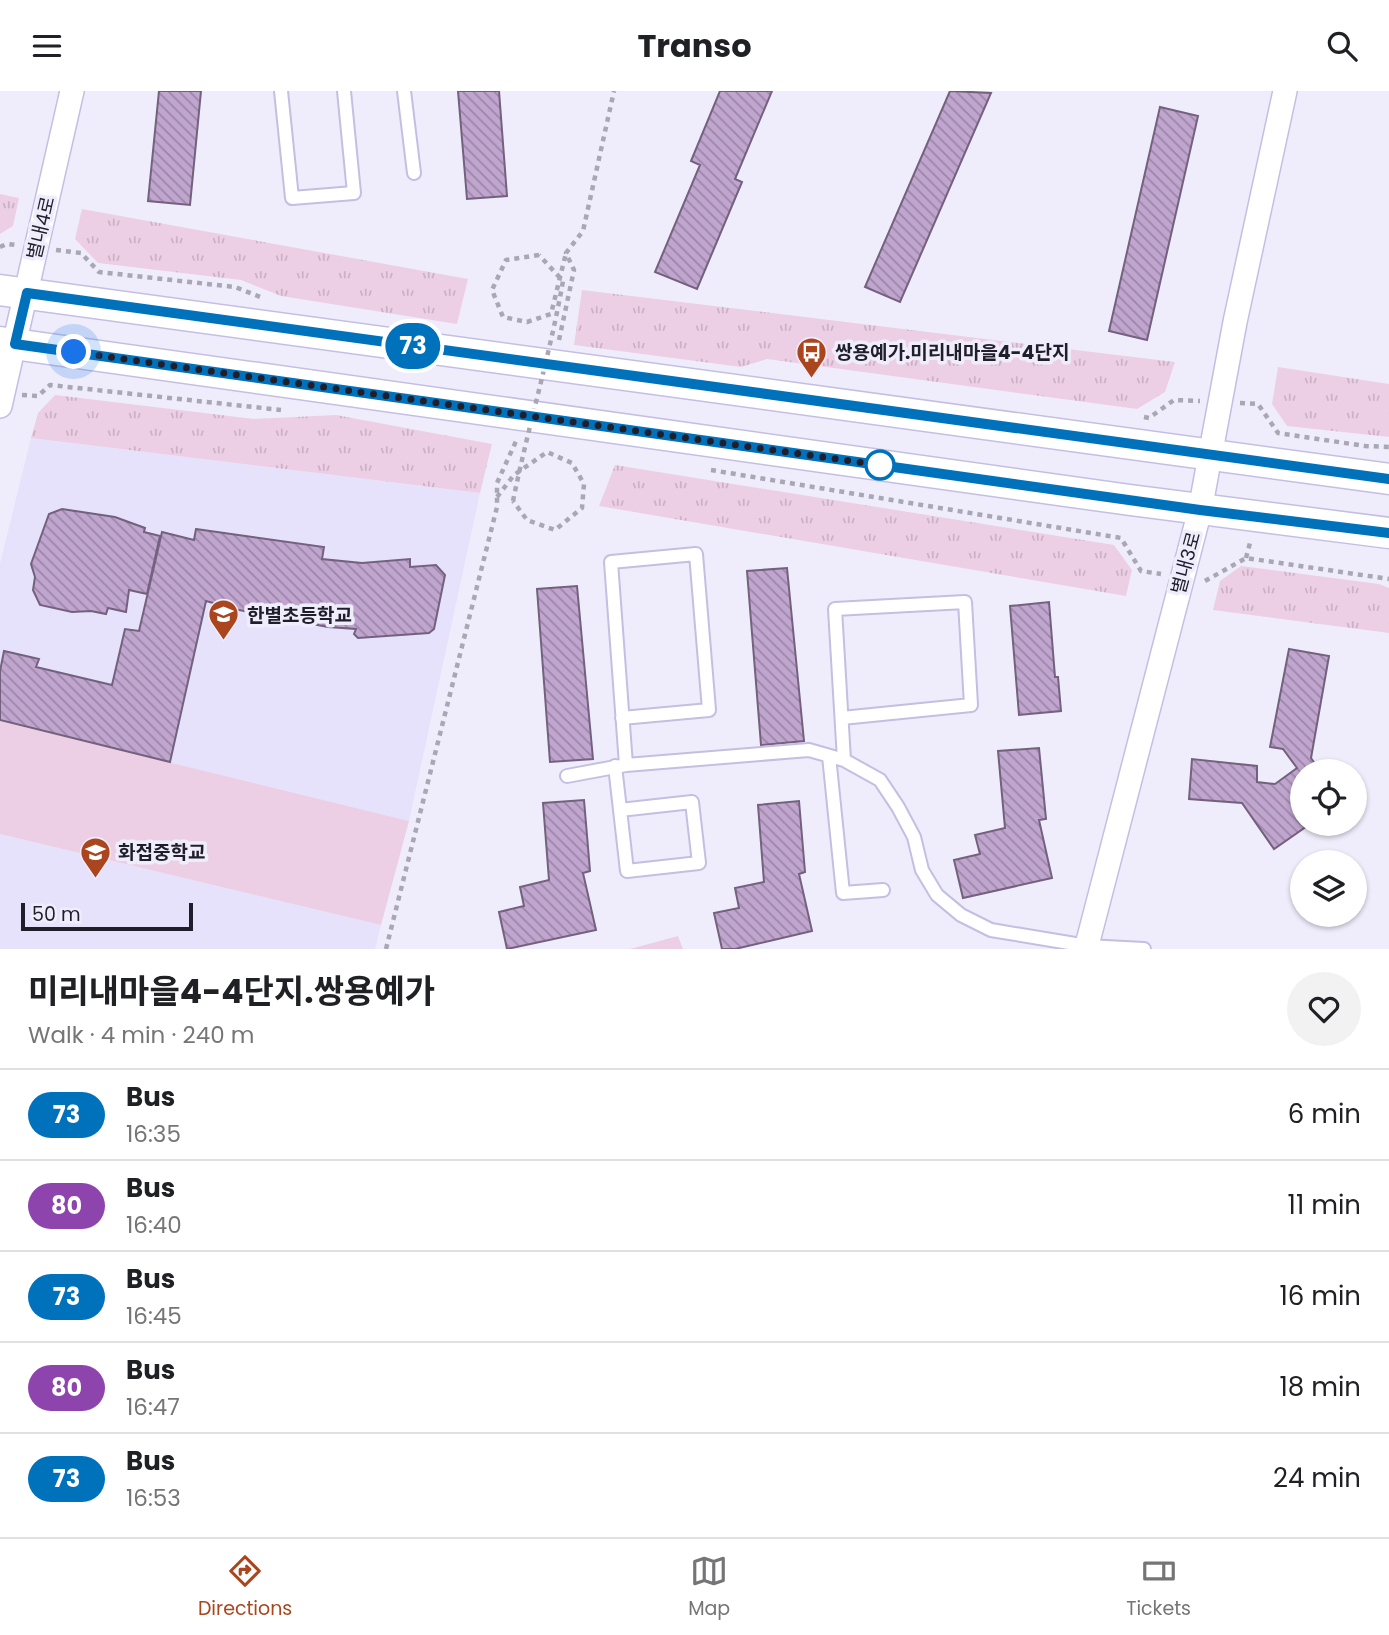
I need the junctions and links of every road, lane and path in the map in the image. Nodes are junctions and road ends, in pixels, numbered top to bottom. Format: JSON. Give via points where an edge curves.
{"nodes":[{"id":1,"x":72,"y":91,"type":"edge"},
{"id":2,"x":281,"y":91,"type":"edge"},
{"id":3,"x":344,"y":91,"type":"edge"},
{"id":4,"x":404,"y":91,"type":"edge"},
{"id":5,"x":614,"y":91,"type":"edge"},
{"id":6,"x":1285,"y":91,"type":"edge"},
{"id":7,"x":414,"y":173,"type":"dead end"},
{"id":8,"x":8,"y":244,"type":"dead end"},
{"id":9,"x":0,"y":247,"type":"edge"},
{"id":10,"x":566,"y":253,"type":"junction"},
{"id":11,"x":13,"y":292,"type":"edge"},
{"id":12,"x":8,"y":343,"type":"edge"},
{"id":13,"x":557,"y":347,"type":"dead end"},
{"id":14,"x":38,"y":396,"type":"dead end"},
{"id":15,"x":1258,"y":404,"type":"dead end"},
{"id":16,"x":0,"y":406,"type":"edge"},
{"id":17,"x":285,"y":409,"type":"dead end"},
{"id":18,"x":505,"y":433,"type":"dead end"},
{"id":19,"x":519,"y":436,"type":"junction"},
{"id":20,"x":537,"y":439,"type":"dead end"},
{"id":21,"x":1389,"y":447,"type":"edge"},
{"id":22,"x":1210,"y":454,"type":"junction"},
{"id":23,"x":708,"y":470,"type":"dead end"},
{"id":24,"x":1389,"y":479,"type":"edge"},
{"id":25,"x":497,"y":498,"type":"junction"},
{"id":26,"x":1200,"y":510,"type":"junction"},
{"id":27,"x":1389,"y":533,"type":"edge"},
{"id":28,"x":1141,"y":571,"type":"dead end"},
{"id":29,"x":1389,"y":579,"type":"edge"},
{"id":30,"x":1204,"y":581,"type":"dead end"},
{"id":31,"x":622,"y":718,"type":"junction"},
{"id":32,"x":842,"y":718,"type":"junction"},
{"id":33,"x":829,"y":756,"type":"junction"},
{"id":34,"x":844,"y":760,"type":"junction"},
{"id":35,"x":620,"y":766,"type":"junction"},
{"id":36,"x":568,"y":776,"type":"dead end"},
{"id":37,"x":620,"y":810,"type":"junction"},
{"id":38,"x":883,"y":890,"type":"dead end"},
{"id":39,"x":1086,"y":948,"type":"edge"},
{"id":40,"x":386,"y":949,"type":"edge"},
{"id":41,"x":1144,"y":949,"type":"edge"}],
"edges":[{"from":1,"to":11,"type":"street","name":"별내4로"},
{"from":2,"to":3,"type":"lane","via":[[292,198],[354,193]]},
{"from":4,"to":7,"type":"lane"},
{"from":5,"to":10,"type":"path","via":[[583,231]]},
{"from":6,"to":22,"type":"street","name":"별내3로"},
{"from":8,"to":9,"type":"path"},
{"from":10,"to":13,"type":"path","via":[[574,270]]},
{"from":10,"to":25,"type":"path","bridge":true,"via":[[563,265],[560,278],[551,314],[527,322],[503,317],[492,290],[506,260],[539,255],[555,272],[563,281],[527,430],[523,453],[520,465],[518,477],[515,489],[513,501],[527,520],[555,530],[582,508],[584,484],[572,463],[547,452],[525,468],[514,475]]},
{"from":11,"to":12,"type":"street","name":"별내4로"},
{"from":11,"to":22,"type":"street"},
{"from":12,"to":16,"type":"street","name":"별내4로"},
{"from":12,"to":26,"type":"street"},
{"from":14,"to":17,"type":"path","via":[[50,385]]},
{"from":15,"to":21,"type":"path","via":[[1278,433]]},
{"from":18,"to":19,"type":"path"},
{"from":19,"to":20,"type":"path"},
{"from":19,"to":25,"type":"path","via":[[497,483]]},
{"from":22,"to":24,"type":"street"},
{"from":22,"to":26,"type":"street","name":"별내3로"},
{"from":23,"to":28,"type":"path","via":[[1121,538]]},
{"from":25,"to":40,"type":"path"},
{"from":26,"to":27,"type":"street"},
{"from":26,"to":39,"type":"street","name":"별내3로"},
{"from":29,"to":30,"type":"path","via":[[1246,558]]},
{"from":31,"to":31,"type":"lane","via":[[611,562],[696,554],[709,711]]},
{"from":31,"to":35,"type":"lane"},
{"from":32,"to":32,"type":"lane","via":[[835,609],[965,602],[971,705]]},
{"from":32,"to":34,"type":"lane"},
{"from":33,"to":34,"type":"lane"},
{"from":33,"to":35,"type":"lane","via":[[809,750]]},
{"from":33,"to":38,"type":"lane","via":[[844,893]]},
{"from":34,"to":39,"type":"lane","via":[[880,780],[914,837],[922,870],[937,895],[961,915],[990,930]]},
{"from":35,"to":36,"type":"lane"},
{"from":35,"to":37,"type":"lane"},
{"from":37,"to":37,"type":"lane","via":[[626,871],[699,863],[692,802]]},
{"from":39,"to":41,"type":"lane"}]}
